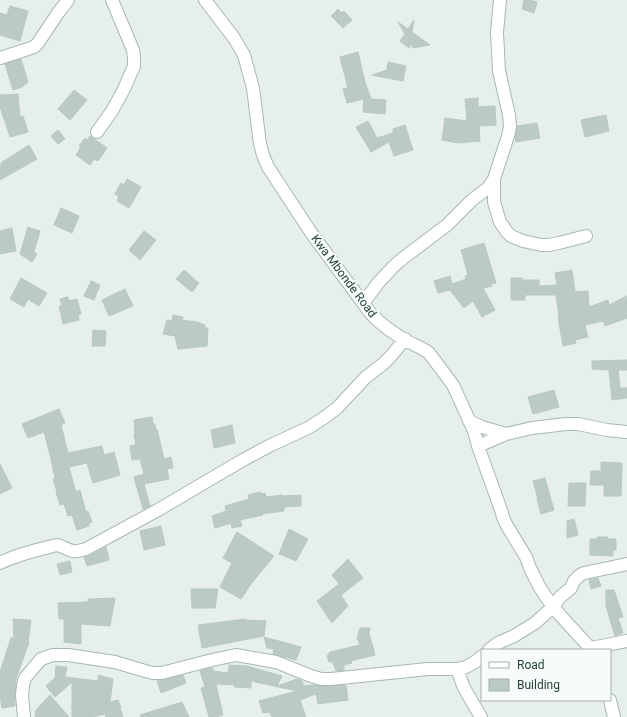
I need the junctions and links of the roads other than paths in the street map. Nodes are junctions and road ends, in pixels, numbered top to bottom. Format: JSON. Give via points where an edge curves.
{"nodes":[{"id":1,"x":68,"y":0,"type":"edge"},
{"id":2,"x":112,"y":0,"type":"edge"},
{"id":3,"x":204,"y":0,"type":"edge"},
{"id":4,"x":500,"y":0,"type":"edge"},
{"id":5,"x":0,"y":58,"type":"edge"},
{"id":6,"x":97,"y":132,"type":"dead end"},
{"id":7,"x":494,"y":179,"type":"junction"},
{"id":8,"x":586,"y":236,"type":"dead end"},
{"id":9,"x":364,"y":303,"type":"junction"},
{"id":10,"x":405,"y":340,"type":"junction"},
{"id":11,"x":469,"y":421,"type":"junction"},
{"id":12,"x":627,"y":432,"type":"edge"},
{"id":13,"x":506,"y":434,"type":"junction"},
{"id":14,"x":478,"y":446,"type":"junction"},
{"id":15,"x":0,"y":563,"type":"edge"},
{"id":16,"x":627,"y":564,"type":"edge"},
{"id":17,"x":553,"y":607,"type":"junction"},
{"id":18,"x":627,"y":640,"type":"edge"},
{"id":19,"x":490,"y":649,"type":"edge"},
{"id":20,"x":592,"y":649,"type":"edge"},
{"id":21,"x":481,"y":657,"type":"edge"},
{"id":22,"x":457,"y":669,"type":"junction"},
{"id":23,"x":610,"y":701,"type":"edge"},
{"id":24,"x":24,"y":717,"type":"edge"},
{"id":25,"x":481,"y":717,"type":"edge"},
{"id":26,"x":614,"y":717,"type":"edge"}],
"edges":[{"from":1,"to":5,"type":"street","via":[[34,47]]},
{"from":2,"to":6,"type":"street","via":[[133,50],[134,66],[112,111]]},
{"from":3,"to":9,"type":"street","name":"Kwa Mbonde Road","via":[[234,38],[244,56],[253,88],[260,144],[268,167],[312,234]]},
{"from":4,"to":7,"type":"street","via":[[498,64],[510,127]]},
{"from":7,"to":8,"type":"street","via":[[494,202],[500,222],[511,236],[541,245]]},
{"from":7,"to":9,"type":"street","via":[[488,188],[447,225],[386,274]]},
{"from":9,"to":10,"type":"street","name":"Kwa Mbonde Road","via":[[383,325]]},
{"from":10,"to":11,"type":"street","name":"Kwa Mbonde Road","via":[[425,350],[432,357],[453,385]]},
{"from":10,"to":15,"type":"street","via":[[384,364],[366,377],[337,408],[310,427],[243,460],[86,549],[72,551],[57,545],[17,555]]},
{"from":11,"to":13,"type":"street"},
{"from":11,"to":14,"type":"street","name":"Kwa Mbonde Road"},
{"from":12,"to":13,"type":"street","via":[[572,423]]},
{"from":13,"to":14,"type":"street"},
{"from":14,"to":17,"type":"street","name":"Kwa Mbonde Road","via":[[506,524]]},
{"from":16,"to":17,"type":"street","via":[[580,575]]},
{"from":17,"to":19,"type":"street","via":[[535,623]]},
{"from":17,"to":20,"type":"street","name":"Kwa Mbonde Road"},
{"from":18,"to":20,"type":"street"},
{"from":21,"to":22,"type":"street","via":[[466,667]]},
{"from":22,"to":24,"type":"street","via":[[428,669],[330,679],[311,676],[276,662],[236,655],[162,673],[152,673],[115,662],[53,655],[38,661],[26,678],[22,695]]},
{"from":22,"to":25,"type":"street","via":[[464,688]]},
{"from":23,"to":26,"type":"street"}]}
